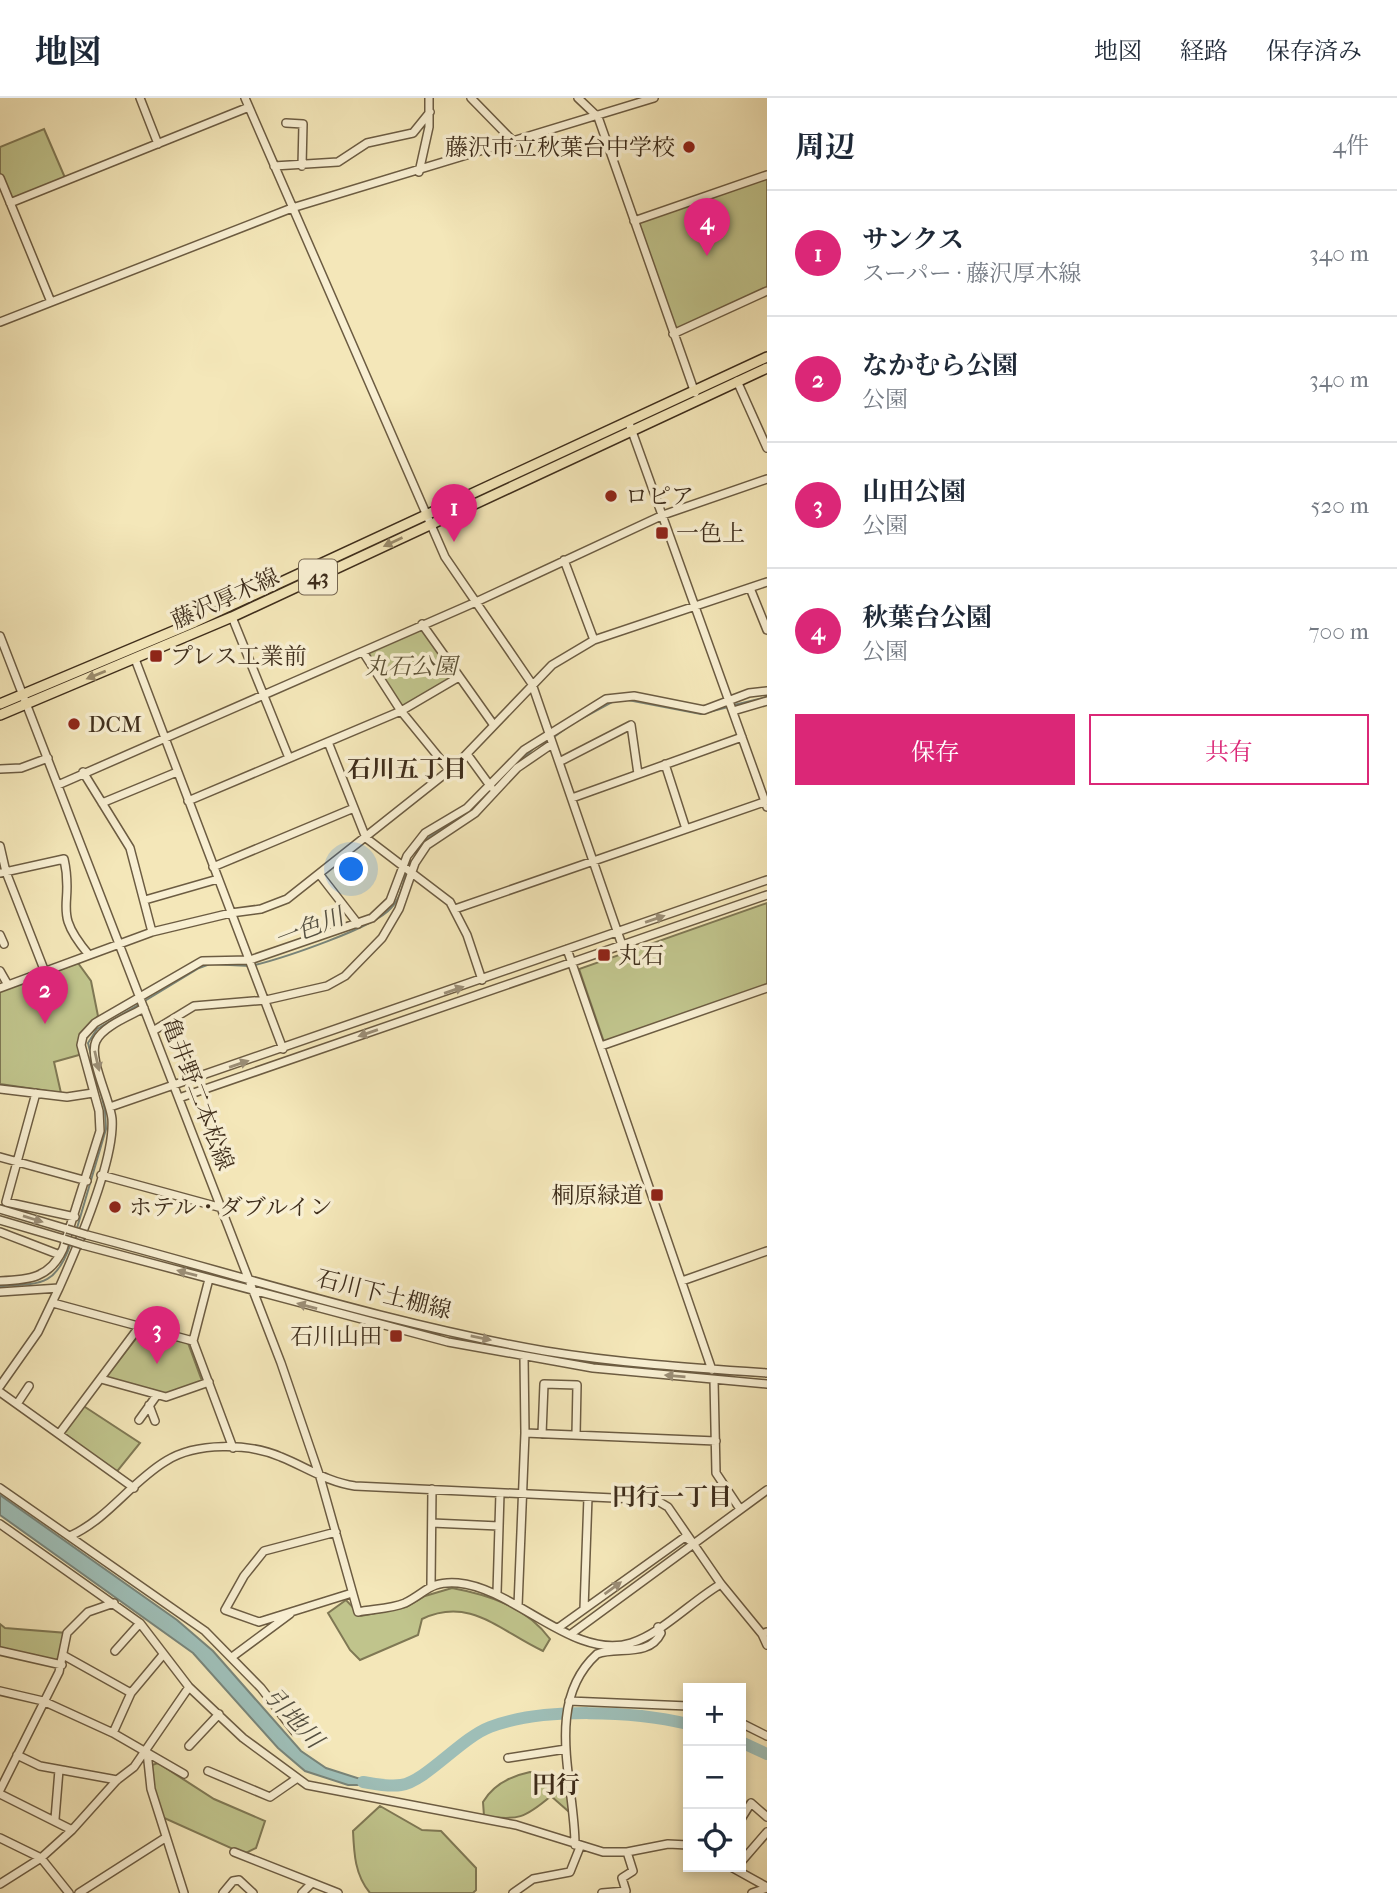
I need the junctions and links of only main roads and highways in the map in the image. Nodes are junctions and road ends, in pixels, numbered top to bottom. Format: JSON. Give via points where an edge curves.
{"nodes":[{"id":1,"x":767,"y":357,"type":"edge"},
{"id":2,"x":767,"y":368,"type":"edge"},
{"id":3,"x":697,"y":396,"type":"junction"},
{"id":4,"x":429,"y":520,"type":"junction"},
{"id":5,"x":24,"y":700,"type":"junction"},
{"id":6,"x":0,"y":705,"type":"edge"},
{"id":7,"x":0,"y":715,"type":"edge"}],
"edges":[{"from":1,"to":3,"type":"main road","name":"藤沢厚木線","number":"43"},
{"from":2,"to":3,"type":"main road","name":"藤沢厚木線","number":"43"},
{"from":3,"to":4,"type":"main road","name":"藤沢厚木線","number":"43"},
{"from":4,"to":5,"type":"main road","name":"藤沢厚木線","number":"43"},
{"from":4,"to":5,"type":"main road","name":"藤沢厚木線","number":"43","one_way":true,"via":[[232,617]]},
{"from":5,"to":6,"type":"main road","name":"藤沢厚木線","number":"43"},
{"from":5,"to":7,"type":"main road","name":"藤沢厚木線","number":"43"}]}
